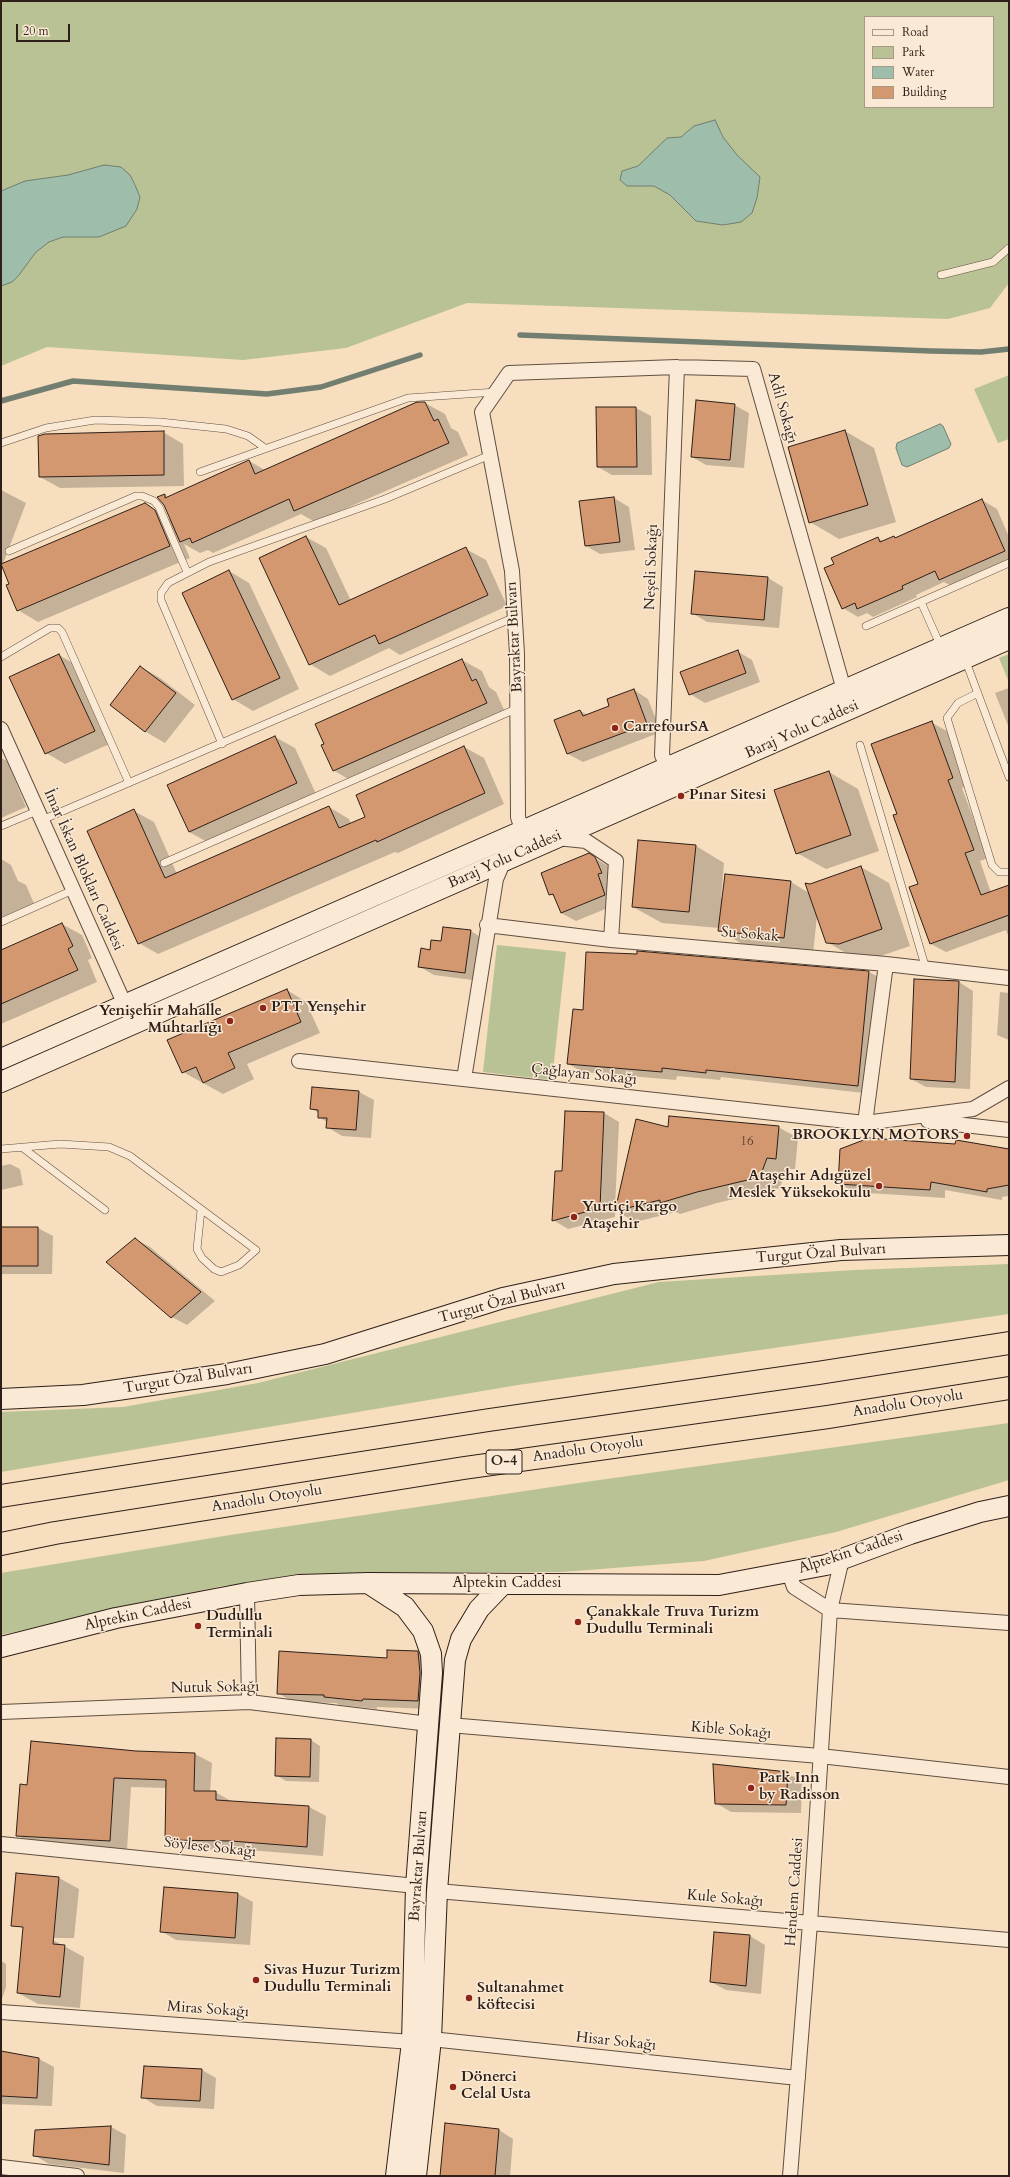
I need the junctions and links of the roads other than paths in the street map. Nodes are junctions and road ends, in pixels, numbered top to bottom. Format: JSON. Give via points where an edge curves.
{"nodes":[{"id":1,"x":1009,"y":248,"type":"edge"},
{"id":2,"x":941,"y":275,"type":"dead end"},
{"id":3,"x":677,"y":367,"type":"junction"},
{"id":4,"x":496,"y":392,"type":"junction"},
{"id":5,"x":482,"y":412,"type":"joint"},
{"id":6,"x":1,"y":443,"type":"edge"},
{"id":7,"x":265,"y":448,"type":"junction"},
{"id":8,"x":490,"y":455,"type":"junction"},
{"id":9,"x":200,"y":472,"type":"dead end"},
{"id":10,"x":9,"y":551,"type":"dead end"},
{"id":11,"x":1009,"y":562,"type":"edge"},
{"id":12,"x":187,"y":572,"type":"junction"},
{"id":13,"x":921,"y":602,"type":"junction"},
{"id":14,"x":515,"y":618,"type":"junction"},
{"id":15,"x":1009,"y":618,"type":"edge"},
{"id":16,"x":866,"y":626,"type":"dead end"},
{"id":17,"x":1009,"y":639,"type":"edge"},
{"id":18,"x":941,"y":648,"type":"junction"},
{"id":19,"x":1,"y":657,"type":"edge"},
{"id":20,"x":965,"y":658,"type":"junction"},
{"id":21,"x":844,"y":690,"type":"junction"},
{"id":22,"x":978,"y":693,"type":"junction"},
{"id":23,"x":518,"y":708,"type":"junction"},
{"id":24,"x":1,"y":729,"type":"edge"},
{"id":25,"x":222,"y":744,"type":"junction"},
{"id":26,"x":860,"y":745,"type":"dead end"},
{"id":27,"x":667,"y":767,"type":"junction"},
{"id":28,"x":1009,"y":777,"type":"edge"},
{"id":29,"x":129,"y":783,"type":"junction"},
{"id":30,"x":40,"y":816,"type":"junction"},
{"id":31,"x":1,"y":826,"type":"edge"},
{"id":32,"x":522,"y":830,"type":"junction"},
{"id":33,"x":557,"y":838,"type":"junction"},
{"id":34,"x":504,"y":860,"type":"junction"},
{"id":35,"x":164,"y":863,"type":"dead end"},
{"id":36,"x":1009,"y":872,"type":"edge"},
{"id":37,"x":73,"y":890,"type":"junction"},
{"id":38,"x":1,"y":922,"type":"edge"},
{"id":39,"x":488,"y":925,"type":"junction"},
{"id":40,"x":611,"y":940,"type":"junction"},
{"id":41,"x":886,"y":964,"type":"junction"},
{"id":42,"x":926,"y":969,"type":"junction"},
{"id":43,"x":1009,"y":978,"type":"edge"},
{"id":44,"x":125,"y":1006,"type":"junction"},
{"id":45,"x":134,"y":1025,"type":"junction"},
{"id":46,"x":1,"y":1059,"type":"edge"},
{"id":47,"x":299,"y":1061,"type":"dead end"},
{"id":48,"x":464,"y":1079,"type":"junction"},
{"id":49,"x":1,"y":1082,"type":"edge"},
{"id":50,"x":1009,"y":1088,"type":"edge"},
{"id":51,"x":906,"y":1118,"type":"junction"},
{"id":52,"x":865,"y":1123,"type":"junction"},
{"id":53,"x":1009,"y":1130,"type":"edge"},
{"id":54,"x":23,"y":1148,"type":"junction"},
{"id":55,"x":1,"y":1149,"type":"edge"},
{"id":56,"x":105,"y":1210,"type":"dead end"},
{"id":57,"x":201,"y":1210,"type":"junction"},
{"id":58,"x":1009,"y":1245,"type":"edge"},
{"id":59,"x":1009,"y":1344,"type":"edge"},
{"id":60,"x":1009,"y":1388,"type":"edge"},
{"id":61,"x":1,"y":1399,"type":"edge"},
{"id":62,"x":1,"y":1496,"type":"edge"},
{"id":63,"x":1009,"y":1506,"type":"edge"},
{"id":64,"x":1,"y":1544,"type":"edge"},
{"id":65,"x":842,"y":1559,"type":"junction"},
{"id":66,"x":789,"y":1573,"type":"junction"},
{"id":67,"x":368,"y":1583,"type":"junction"},
{"id":68,"x":503,"y":1584,"type":"junction"},
{"id":69,"x":246,"y":1593,"type":"junction"},
{"id":70,"x":830,"y":1610,"type":"junction"},
{"id":71,"x":1009,"y":1623,"type":"edge"},
{"id":72,"x":1,"y":1647,"type":"edge"},
{"id":73,"x":249,"y":1702,"type":"junction"},
{"id":74,"x":1,"y":1712,"type":"edge"},
{"id":75,"x":429,"y":1724,"type":"junction"},
{"id":76,"x":449,"y":1725,"type":"junction"},
{"id":77,"x":820,"y":1756,"type":"junction"},
{"id":78,"x":1009,"y":1777,"type":"edge"},
{"id":79,"x":1,"y":1844,"type":"edge"},
{"id":80,"x":416,"y":1886,"type":"junction"},
{"id":81,"x":437,"y":1891,"type":"junction"},
{"id":82,"x":810,"y":1923,"type":"junction"},
{"id":83,"x":1009,"y":1940,"type":"edge"},
{"id":84,"x":1,"y":2012,"type":"edge"},
{"id":85,"x":431,"y":2039,"type":"junction"},
{"id":86,"x":412,"y":2042,"type":"junction"},
{"id":87,"x":798,"y":2078,"type":"junction"},
{"id":88,"x":1,"y":2167,"type":"edge"},
{"id":89,"x":77,"y":2176,"type":"edge"},
{"id":90,"x":396,"y":2176,"type":"edge"},
{"id":91,"x":416,"y":2176,"type":"edge"},
{"id":92,"x":790,"y":2176,"type":"edge"}],
"edges":[{"from":1,"to":2,"type":"lane","via":[[993,262]]},
{"from":3,"to":4,"type":"street","name":"Adil Sokağı","via":[[510,374]]},
{"from":3,"to":21,"type":"street","name":"Adil Sokağı","via":[[753,368]]},
{"from":3,"to":27,"type":"street","name":"Neşeli Sokağı","via":[[662,755]]},
{"from":4,"to":5,"type":"street","name":"Adil Sokağı"},
{"from":4,"to":7,"type":"lane","via":[[408,398]]},
{"from":5,"to":8,"type":"street","name":"Bayraktar Bulvarı"},
{"from":6,"to":7,"type":"lane","via":[[46,428],[95,420],[160,422],[226,429],[248,436]]},
{"from":7,"to":9,"type":"lane"},
{"from":8,"to":12,"type":"lane","via":[[385,499]]},
{"from":8,"to":14,"type":"street","name":"Bayraktar Bulvarı","via":[[512,571]]},
{"from":10,"to":12,"type":"lane","via":[[136,496],[142,496],[154,501],[159,507]]},
{"from":11,"to":13,"type":"lane"},
{"from":12,"to":25,"type":"lane","via":[[164,587],[161,600]]},
{"from":13,"to":16,"type":"lane"},
{"from":13,"to":18,"type":"lane"},
{"from":14,"to":23,"type":"street","name":"Bayraktar Bulvarı"},
{"from":14,"to":25,"type":"lane"},
{"from":15,"to":18,"type":"street","name":"Baraj Yolu Caddesi"},
{"from":17,"to":20,"type":"street","name":"Baraj Yolu Caddesi"},
{"from":18,"to":21,"type":"street","name":"Baraj Yolu Caddesi"},
{"from":19,"to":29,"type":"lane","via":[[50,628],[58,628]]},
{"from":20,"to":22,"type":"lane"},
{"from":20,"to":33,"type":"street","name":"Baraj Yolu Caddesi"},
{"from":21,"to":27,"type":"street","name":"Baraj Yolu Caddesi"},
{"from":22,"to":28,"type":"lane"},
{"from":22,"to":36,"type":"lane","via":[[958,703],[947,718],[992,865],[999,872]]},
{"from":23,"to":32,"type":"street","name":"Bayraktar Bulvarı","via":[[518,817]]},
{"from":23,"to":35,"type":"lane"},
{"from":24,"to":30,"type":"street","name":"İmar İskan Blokları Caddesi"},
{"from":25,"to":29,"type":"lane"},
{"from":26,"to":42,"type":"lane"},
{"from":27,"to":32,"type":"street","name":"Baraj Yolu Caddesi"},
{"from":29,"to":30,"type":"lane"},
{"from":30,"to":31,"type":"lane"},
{"from":30,"to":37,"type":"street","name":"İmar İskan Blokları Caddesi"},
{"from":32,"to":33,"type":"street"},
{"from":32,"to":34,"type":"street"},
{"from":32,"to":44,"type":"street","name":"Baraj Yolu Caddesi"},
{"from":33,"to":34,"type":"street","name":"Baraj Yolu Caddesi"},
{"from":33,"to":40,"type":"street","via":[[586,841],[616,861]]},
{"from":34,"to":39,"type":"street","via":[[496,879]]},
{"from":34,"to":45,"type":"street","name":"Baraj Yolu Caddesi"},
{"from":37,"to":38,"type":"lane"},
{"from":37,"to":44,"type":"street","name":"İmar İskan Blokları Caddesi"},
{"from":39,"to":40,"type":"street","name":"Su Sokak"},
{"from":39,"to":48,"type":"street"},
{"from":40,"to":41,"type":"street","name":"Su Sokak"},
{"from":41,"to":42,"type":"street","name":"Su Sokak"},
{"from":41,"to":52,"type":"street"},
{"from":42,"to":43,"type":"street","name":"Su Sokak"},
{"from":44,"to":45,"type":"street","name":"İmar İskan Blokları Caddesi"},
{"from":44,"to":46,"type":"street","name":"Baraj Yolu Caddesi"},
{"from":45,"to":49,"type":"street","name":"Baraj Yolu Caddesi"},
{"from":47,"to":48,"type":"street","name":"Çağlayan Sokağı"},
{"from":48,"to":52,"type":"street","name":"Çağlayan Sokağı"},
{"from":50,"to":51,"type":"street","name":"Çağlayan Sokağı","via":[[973,1109]]},
{"from":51,"to":52,"type":"street","name":"Çağlayan Sokağı"},
{"from":51,"to":53,"type":"street"},
{"from":54,"to":55,"type":"lane"},
{"from":54,"to":56,"type":"lane"},
{"from":54,"to":57,"type":"lane","via":[[60,1144],[109,1147],[130,1156]]},
{"from":57,"to":57,"type":"lane","via":[[197,1249],[202,1258],[214,1269],[221,1272],[239,1265],[256,1250]]},
{"from":58,"to":61,"type":"street","name":"Turgut Özal Bulvarı","via":[[841,1250],[614,1274],[503,1298],[325,1354],[227,1374],[83,1395]]},
{"from":59,"to":62,"type":"highway","via":[[489,1420]]},
{"from":60,"to":64,"type":"highway","name":"Anadolu Otoyolu","number":"O-4","via":[[828,1417],[464,1468]]},
{"from":63,"to":65,"type":"street","name":"Alptekin Caddesi","via":[[980,1512]]},
{"from":65,"to":66,"type":"street","name":"Alptekin Caddesi"},
{"from":65,"to":70,"type":"street","name":"Hendem Caddesi"},
{"from":66,"to":68,"type":"street","name":"Alptekin Caddesi","via":[[719,1585]]},
{"from":66,"to":70,"type":"street","via":[[794,1588]]},
{"from":67,"to":68,"type":"street","name":"Alptekin Caddesi"},
{"from":67,"to":69,"type":"street","name":"Alptekin Caddesi","via":[[299,1585]]},
{"from":67,"to":75,"type":"street","name":"Bayraktar Bulvarı","via":[[405,1607],[423,1631],[431,1654]]},
{"from":68,"to":76,"type":"street","name":"Bayraktar Bulvarı","via":[[479,1609],[461,1639],[455,1660]]},
{"from":69,"to":72,"type":"street","name":"Alptekin Caddesi","via":[[116,1618]]},
{"from":69,"to":73,"type":"street"},
{"from":70,"to":71,"type":"street"},
{"from":70,"to":77,"type":"street","name":"Hendem Caddesi"},
{"from":73,"to":74,"type":"street","name":"Nutuk Sokağı"},
{"from":73,"to":75,"type":"street","name":"Nutuk Sokağı"},
{"from":75,"to":80,"type":"street","name":"Bayraktar Bulvarı"},
{"from":76,"to":77,"type":"street","name":"Kible Sokağı"},
{"from":76,"to":81,"type":"street","name":"Bayraktar Bulvarı"},
{"from":77,"to":78,"type":"street","name":"Kible Sokağı"},
{"from":77,"to":82,"type":"street","name":"Hendem Caddesi"},
{"from":79,"to":80,"type":"street","name":"Söylese Sokağı"},
{"from":80,"to":86,"type":"street","name":"Bayraktar Bulvarı"},
{"from":81,"to":82,"type":"street","name":"Kule Sokağı"},
{"from":81,"to":85,"type":"street","name":"Bayraktar Bulvarı"},
{"from":82,"to":83,"type":"street","name":"Kule Sokağı"},
{"from":82,"to":87,"type":"street","name":"Hendem Caddesi"},
{"from":84,"to":86,"type":"street","name":"Miras Sokağı"},
{"from":85,"to":87,"type":"street","name":"Hisar Sokağı"},
{"from":85,"to":91,"type":"street","name":"Bayraktar Bulvarı"},
{"from":86,"to":90,"type":"street","name":"Bayraktar Bulvarı"},
{"from":87,"to":92,"type":"street","name":"Hendem Caddesi"},
{"from":88,"to":89,"type":"street"}]}
